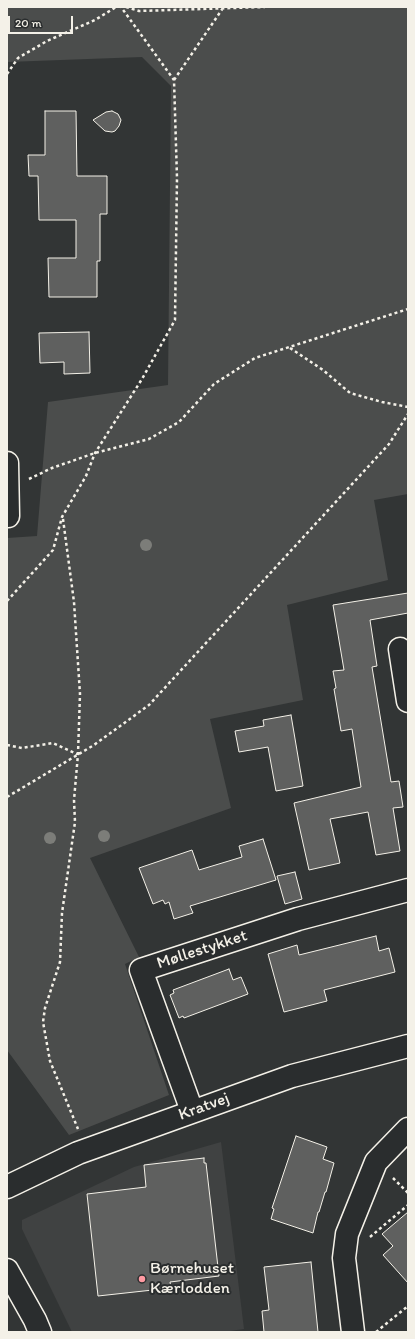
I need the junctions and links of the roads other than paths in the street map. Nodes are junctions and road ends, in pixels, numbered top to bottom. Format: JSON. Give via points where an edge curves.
{"nodes":[{"id":1,"x":7,"y":463,"type":"edge"},
{"id":2,"x":8,"y":490,"type":"edge"},
{"id":3,"x":7,"y":516,"type":"edge"},
{"id":4,"x":400,"y":649,"type":"dead end"},
{"id":5,"x":408,"y":701,"type":"edge"},
{"id":6,"x":408,"y":890,"type":"edge"},
{"id":7,"x":408,"y":1046,"type":"edge"},
{"id":8,"x":192,"y":1111,"type":"junction"},
{"id":9,"x":408,"y":1129,"type":"edge"},
{"id":10,"x":7,"y":1187,"type":"edge"},
{"id":11,"x":7,"y":1270,"type":"edge"},
{"id":12,"x":40,"y":1332,"type":"edge"},
{"id":13,"x":353,"y":1332,"type":"edge"}],
"edges":[{"from":1,"to":2,"type":"street"},
{"from":2,"to":3,"type":"street"},
{"from":4,"to":5,"type":"street"},
{"from":6,"to":8,"type":"street","name":"Møllestykket","via":[[298,919],[141,970]]},
{"from":7,"to":8,"type":"street","name":"Kratvej","via":[[292,1076]]},
{"from":8,"to":10,"type":"street","name":"Kratvej","via":[[86,1150]]},
{"from":9,"to":13,"type":"street","via":[[376,1162],[347,1234],[344,1258]]},
{"from":11,"to":12,"type":"street"}]}
